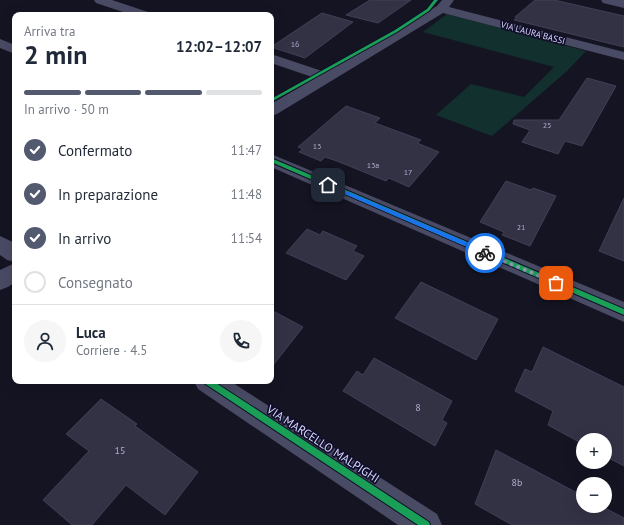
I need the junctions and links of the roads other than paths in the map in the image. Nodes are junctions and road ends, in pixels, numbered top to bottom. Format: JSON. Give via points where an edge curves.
{"nodes":[{"id":1,"x":100,"y":0,"type":"edge"},
{"id":2,"x":607,"y":0,"type":"edge"},
{"id":3,"x":445,"y":4,"type":"edge"},
{"id":4,"x":624,"y":4,"type":"edge"},
{"id":5,"x":135,"y":12,"type":"edge"},
{"id":6,"x":0,"y":43,"type":"edge"},
{"id":7,"x":12,"y":49,"type":"edge"},
{"id":8,"x":624,"y":56,"type":"edge"},
{"id":9,"x":274,"y":59,"type":"edge"},
{"id":10,"x":328,"y":78,"type":"junction"},
{"id":11,"x":274,"y":109,"type":"edge"},
{"id":12,"x":274,"y":161,"type":"edge"},
{"id":13,"x":0,"y":244,"type":"edge"},
{"id":14,"x":12,"y":252,"type":"edge"},
{"id":15,"x":12,"y":273,"type":"edge"},
{"id":16,"x":0,"y":281,"type":"edge"},
{"id":17,"x":624,"y":312,"type":"edge"},
{"id":18,"x":213,"y":384,"type":"edge"},
{"id":19,"x":426,"y":525,"type":"edge"}],
"edges":[{"from":1,"to":5,"type":"street"},
{"from":2,"to":4,"type":"street"},
{"from":3,"to":8,"type":"street","name":"VIA LAURA BASSI"},
{"from":3,"to":10,"type":"street"},
{"from":6,"to":7,"type":"street"},
{"from":9,"to":10,"type":"street"},
{"from":10,"to":11,"type":"street"},
{"from":12,"to":17,"type":"street"},
{"from":13,"to":14,"type":"street"},
{"from":15,"to":16,"type":"street"},
{"from":18,"to":19,"type":"street","name":"VIA MARCELLO MALPIGHI"}]}
